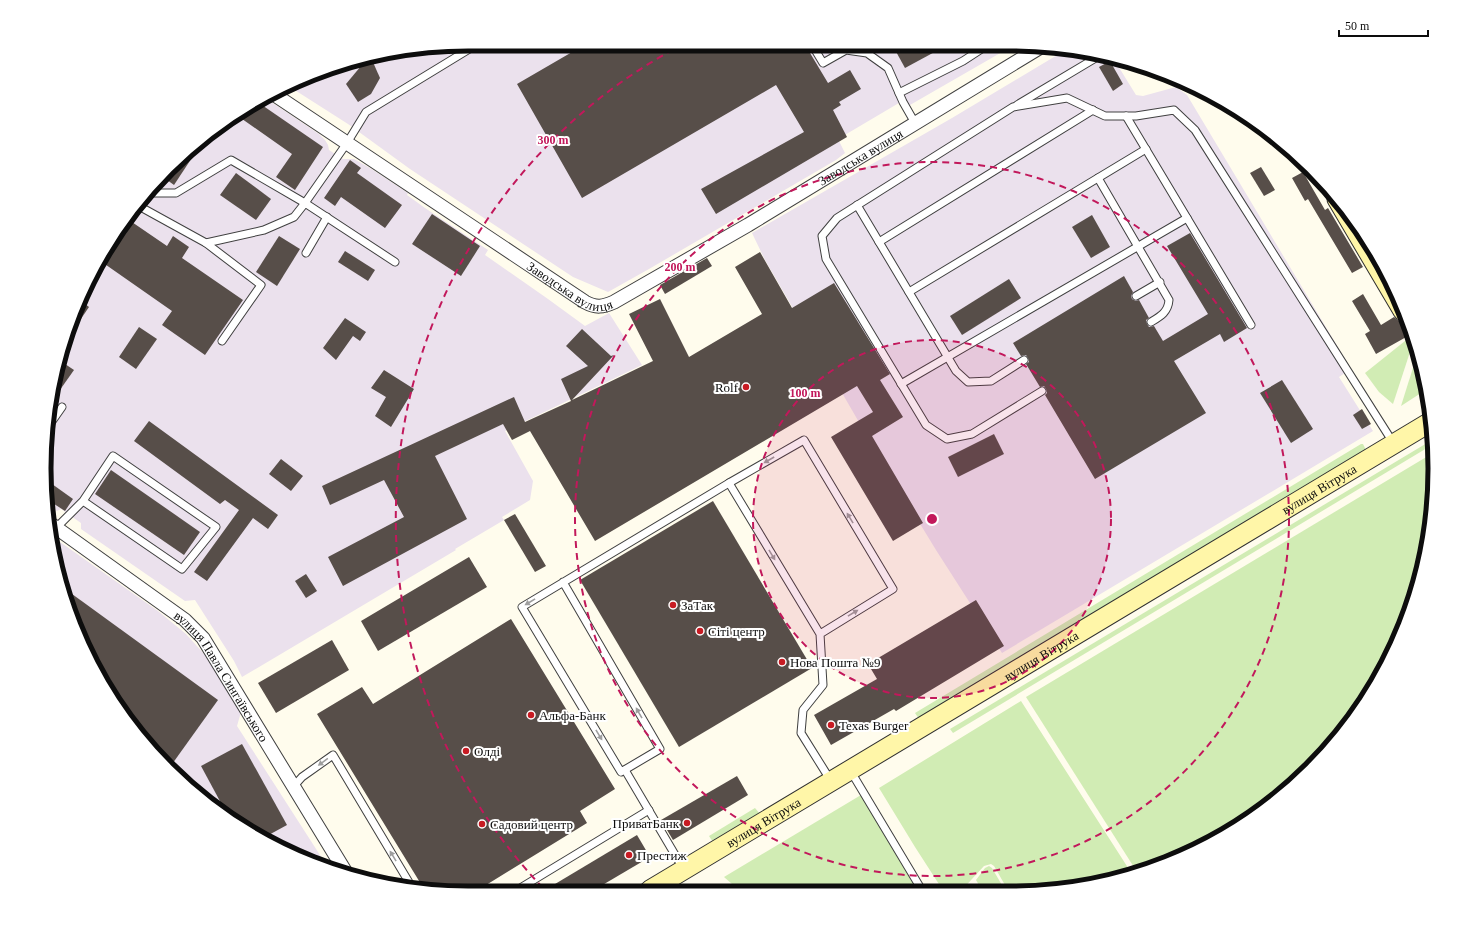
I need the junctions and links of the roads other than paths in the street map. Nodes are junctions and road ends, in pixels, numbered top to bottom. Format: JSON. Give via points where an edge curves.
{"nodes":[{"id":1,"x":466,"y":51,"type":"edge"},
{"id":2,"x":816,"y":51,"type":"edge"},
{"id":3,"x":844,"y":51,"type":"edge"},
{"id":4,"x":853,"y":51,"type":"edge"},
{"id":5,"x":978,"y":51,"type":"edge"},
{"id":6,"x":1031,"y":52,"type":"edge"},
{"id":7,"x":1093,"y":59,"type":"edge"},
{"id":8,"x":899,"y":93,"type":"junction"},
{"id":9,"x":278,"y":97,"type":"edge"},
{"id":10,"x":1014,"y":107,"type":"junction"},
{"id":11,"x":1092,"y":110,"type":"junction"},
{"id":12,"x":1126,"y":116,"type":"junction"},
{"id":13,"x":915,"y":123,"type":"junction"},
{"id":14,"x":347,"y":143,"type":"junction"},
{"id":15,"x":1146,"y":149,"type":"junction"},
{"id":16,"x":1098,"y":178,"type":"junction"},
{"id":17,"x":155,"y":193,"type":"edge"},
{"id":18,"x":305,"y":203,"type":"junction"},
{"id":19,"x":857,"y":205,"type":"junction"},
{"id":20,"x":142,"y":208,"type":"edge"},
{"id":21,"x":327,"y":217,"type":"junction"},
{"id":22,"x":1187,"y":218,"type":"junction"},
{"id":23,"x":879,"y":242,"type":"junction"},
{"id":24,"x":206,"y":243,"type":"junction"},
{"id":25,"x":1139,"y":246,"type":"junction"},
{"id":26,"x":306,"y":253,"type":"dead end"},
{"id":27,"x":395,"y":262,"type":"dead end"},
{"id":28,"x":1160,"y":282,"type":"junction"},
{"id":29,"x":909,"y":292,"type":"junction"},
{"id":30,"x":1136,"y":296,"type":"dead end"},
{"id":31,"x":1151,"y":322,"type":"dead end"},
{"id":32,"x":1251,"y":325,"type":"dead end"},
{"id":33,"x":222,"y":341,"type":"dead end"},
{"id":34,"x":948,"y":357,"type":"junction"},
{"id":35,"x":1024,"y":360,"type":"dead end"},
{"id":36,"x":901,"y":384,"type":"junction"},
{"id":37,"x":1042,"y":390,"type":"dead end"},
{"id":38,"x":62,"y":407,"type":"dead end"},
{"id":39,"x":55,"y":418,"type":"edge"},
{"id":40,"x":1425,"y":425,"type":"edge"},
{"id":41,"x":1426,"y":434,"type":"edge"},
{"id":42,"x":1394,"y":444,"type":"junction"},
{"id":43,"x":729,"y":483,"type":"junction"},
{"id":44,"x":83,"y":500,"type":"junction"},
{"id":45,"x":55,"y":525,"type":"edge"},
{"id":46,"x":56,"y":527,"type":"edge"},
{"id":47,"x":564,"y":582,"type":"junction"},
{"id":48,"x":820,"y":634,"type":"junction"},
{"id":49,"x":624,"y":770,"type":"junction"},
{"id":50,"x":852,"y":774,"type":"junction"},
{"id":51,"x":833,"y":785,"type":"junction"},
{"id":52,"x":294,"y":786,"type":"junction"},
{"id":53,"x":649,"y":810,"type":"junction"},
{"id":54,"x":342,"y":867,"type":"edge"},
{"id":55,"x":686,"y":873,"type":"junction"},
{"id":56,"x":409,"y":881,"type":"edge"},
{"id":57,"x":524,"y":886,"type":"edge"},
{"id":58,"x":658,"y":886,"type":"edge"},
{"id":59,"x":671,"y":886,"type":"edge"},
{"id":60,"x":919,"y":886,"type":"edge"}],
"edges":[{"from":1,"to":14,"type":"lane","via":[[366,112]]},
{"from":2,"to":3,"type":"lane","via":[[823,63]]},
{"from":4,"to":8,"type":"lane","via":[[867,53],[888,68]]},
{"from":5,"to":8,"type":"lane"},
{"from":6,"to":13,"type":"street","name":"Заводська вулиця"},
{"from":7,"to":10,"type":"lane"},
{"from":8,"to":13,"type":"lane"},
{"from":9,"to":14,"type":"street","name":"Заводська вулиця"},
{"from":10,"to":11,"type":"lane","via":[[1067,98]]},
{"from":10,"to":19,"type":"lane"},
{"from":11,"to":12,"type":"lane","via":[[1105,116]]},
{"from":11,"to":23,"type":"lane"},
{"from":12,"to":15,"type":"lane"},
{"from":12,"to":42,"type":"lane","via":[[1174,110],[1195,130]]},
{"from":13,"to":14,"type":"street","name":"Заводська вулиця","via":[[748,225],[614,302],[601,306],[585,302]]},
{"from":14,"to":18,"type":"lane"},
{"from":15,"to":16,"type":"lane"},
{"from":15,"to":22,"type":"lane"},
{"from":16,"to":25,"type":"lane"},
{"from":16,"to":29,"type":"lane"},
{"from":17,"to":18,"type":"lane","via":[[176,193],[231,160]]},
{"from":18,"to":21,"type":"lane"},
{"from":18,"to":24,"type":"lane","via":[[294,217],[264,230]]},
{"from":19,"to":23,"type":"lane"},
{"from":19,"to":36,"type":"lane","via":[[837,218],[822,236],[826,259]]},
{"from":20,"to":24,"type":"lane"},
{"from":21,"to":26,"type":"lane"},
{"from":21,"to":27,"type":"lane"},
{"from":22,"to":25,"type":"lane"},
{"from":22,"to":32,"type":"lane"},
{"from":23,"to":29,"type":"lane"},
{"from":24,"to":33,"type":"lane","via":[[261,285]]},
{"from":25,"to":28,"type":"lane"},
{"from":25,"to":34,"type":"lane"},
{"from":28,"to":30,"type":"lane"},
{"from":28,"to":31,"type":"lane","via":[[1169,300],[1168,308],[1164,314]]},
{"from":29,"to":34,"type":"lane"},
{"from":34,"to":35,"type":"lane","via":[[956,372],[968,382],[991,381]]},
{"from":34,"to":36,"type":"lane"},
{"from":36,"to":37,"type":"lane","via":[[926,425],[947,439],[972,434]]},
{"from":38,"to":39,"type":"lane"},
{"from":40,"to":42,"type":"main road","name":"вулиця Вітрука"},
{"from":41,"to":50,"type":"main road","name":"вулиця Вітрука"},
{"from":42,"to":50,"type":"main road","name":"вулиця Вітрука"},
{"from":43,"to":47,"type":"lane"},
{"from":43,"to":48,"type":"lane","one_way":true},
{"from":48,"to":43,"type":"lane","one_way":true,"via":[[893,589],[804,440]]},
{"from":44,"to":44,"type":"lane","via":[[113,456],[216,527],[182,569]]},
{"from":44,"to":45,"type":"lane"},
{"from":46,"to":52,"type":"street","name":"вулиця Павла Сингаївського","via":[[185,620],[203,638]]},
{"from":49,"to":47,"type":"lane","one_way":true,"via":[[660,749]]},
{"from":47,"to":49,"type":"lane","one_way":true,"via":[[522,607],[621,772]]},
{"from":48,"to":51,"type":"lane","via":[[823,685],[803,710],[801,733]]},
{"from":49,"to":53,"type":"lane"},
{"from":50,"to":51,"type":"main road","name":"вулиця Вітрука"},
{"from":50,"to":60,"type":"lane"},
{"from":51,"to":55,"type":"main road","name":"вулиця Вітрука"},
{"from":52,"to":54,"type":"street","name":"вулиця Павла Сингаївського"},
{"from":56,"to":52,"type":"lane","one_way":true,"via":[[333,755],[302,777]]},
{"from":53,"to":55,"type":"lane"},
{"from":53,"to":57,"type":"lane"},
{"from":55,"to":58,"type":"main road","name":"вулиця Вітрука"},
{"from":55,"to":59,"type":"main road","name":"вулиця Вітрука"}]}
